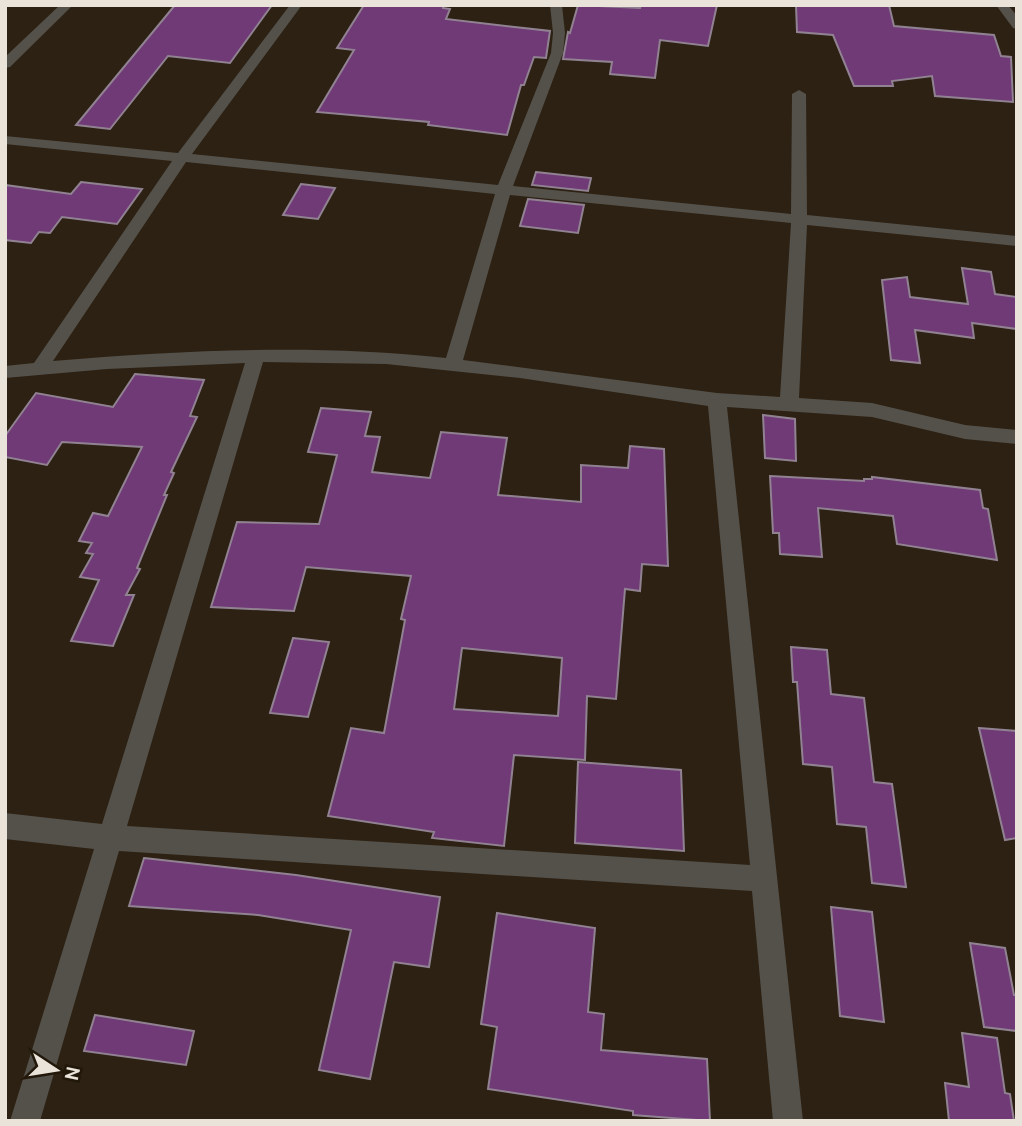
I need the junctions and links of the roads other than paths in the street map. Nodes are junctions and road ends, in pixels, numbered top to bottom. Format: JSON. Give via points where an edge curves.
{"nodes":[{"id":1,"x":67,"y":5,"type":"edge"},
{"id":2,"x":296,"y":5,"type":"edge"},
{"id":3,"x":556,"y":5,"type":"edge"},
{"id":4,"x":1002,"y":5,"type":"edge"},
{"id":5,"x":1017,"y":25,"type":"edge"},
{"id":6,"x":5,"y":64,"type":"edge"},
{"id":7,"x":799,"y":94,"type":"dead end"},
{"id":8,"x":5,"y":140,"type":"edge"},
{"id":9,"x":182,"y":157,"type":"junction"},
{"id":10,"x":504,"y":189,"type":"junction"},
{"id":11,"x":799,"y":219,"type":"junction"},
{"id":12,"x":1017,"y":241,"type":"edge"},
{"id":13,"x":256,"y":356,"type":"junction"},
{"id":14,"x":453,"y":365,"type":"junction"},
{"id":15,"x":39,"y":369,"type":"junction"},
{"id":16,"x":5,"y":372,"type":"edge"},
{"id":17,"x":717,"y":400,"type":"junction"},
{"id":18,"x":789,"y":405,"type":"junction"},
{"id":19,"x":1017,"y":437,"type":"edge"},
{"id":20,"x":5,"y":826,"type":"edge"},
{"id":21,"x":111,"y":838,"type":"junction"},
{"id":22,"x":764,"y":879,"type":"junction"},
{"id":23,"x":25,"y":1121,"type":"edge"},
{"id":24,"x":788,"y":1121,"type":"edge"}],
"edges":[{"from":1,"to":6,"type":"street"},
{"from":2,"to":9,"type":"street"},
{"from":3,"to":10,"type":"street","via":[[557,53]]},
{"from":4,"to":5,"type":"street"},
{"from":7,"to":11,"type":"street"},
{"from":8,"to":9,"type":"street"},
{"from":9,"to":10,"type":"street"},
{"from":9,"to":15,"type":"street"},
{"from":10,"to":11,"type":"street"},
{"from":10,"to":14,"type":"street"},
{"from":11,"to":12,"type":"street"},
{"from":11,"to":18,"type":"street"},
{"from":13,"to":14,"type":"street","via":[[386,358]]},
{"from":13,"to":15,"type":"street"},
{"from":13,"to":21,"type":"street"},
{"from":14,"to":17,"type":"street"},
{"from":15,"to":16,"type":"street"},
{"from":17,"to":18,"type":"street"},
{"from":17,"to":22,"type":"street"},
{"from":18,"to":19,"type":"street","via":[[872,410],[965,432]]},
{"from":20,"to":21,"type":"street"},
{"from":21,"to":22,"type":"street"},
{"from":21,"to":23,"type":"street"},
{"from":22,"to":24,"type":"street"}]}
